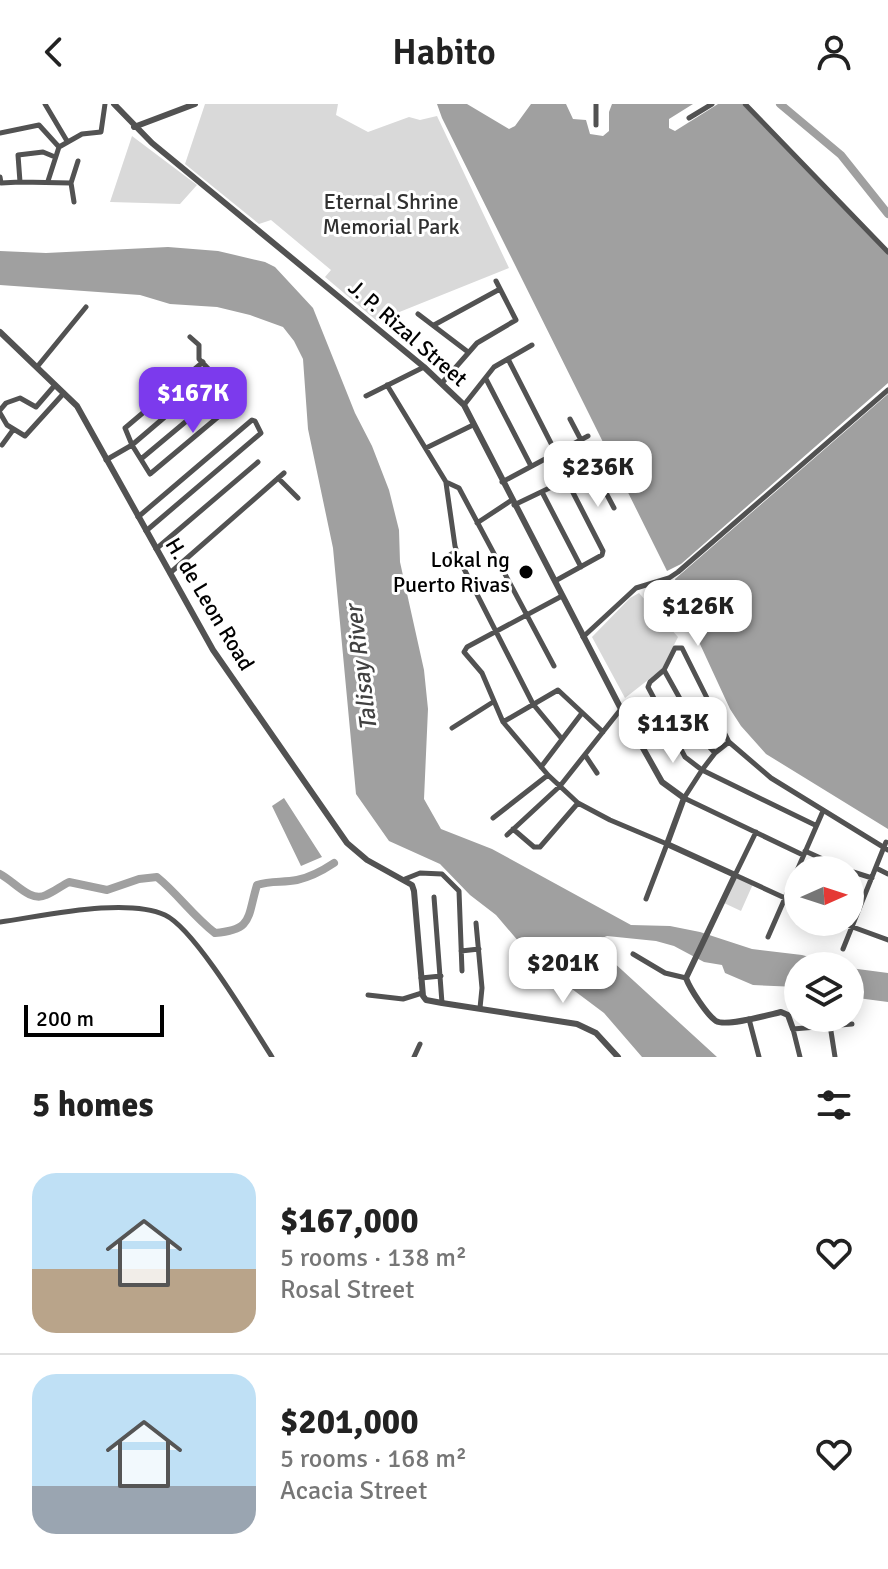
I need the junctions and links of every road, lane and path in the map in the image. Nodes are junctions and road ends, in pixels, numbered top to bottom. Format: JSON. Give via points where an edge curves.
{"nodes":[{"id":1,"x":45,"y":104,"type":"edge"},
{"id":2,"x":105,"y":104,"type":"edge"},
{"id":3,"x":114,"y":104,"type":"edge"},
{"id":4,"x":195,"y":104,"type":"edge"},
{"id":5,"x":596,"y":104,"type":"edge"},
{"id":6,"x":712,"y":104,"type":"edge"},
{"id":7,"x":745,"y":104,"type":"edge"},
{"id":8,"x":689,"y":118,"type":"dead end"},
{"id":9,"x":596,"y":125,"type":"dead end"},
{"id":10,"x":134,"y":127,"type":"junction"},
{"id":11,"x":0,"y":133,"type":"edge"},
{"id":12,"x":67,"y":141,"type":"junction"},
{"id":13,"x":59,"y":147,"type":"junction"},
{"id":14,"x":55,"y":157,"type":"junction"},
{"id":15,"x":78,"y":161,"type":"dead end"},
{"id":16,"x":0,"y":181,"type":"edge"},
{"id":17,"x":48,"y":181,"type":"junction"},
{"id":18,"x":20,"y":182,"type":"junction"},
{"id":19,"x":71,"y":183,"type":"junction"},
{"id":20,"x":74,"y":202,"type":"dead end"},
{"id":21,"x":888,"y":252,"type":"edge"},
{"id":22,"x":496,"y":281,"type":"dead end"},
{"id":23,"x":500,"y":289,"type":"junction"},
{"id":24,"x":86,"y":307,"type":"dead end"},
{"id":25,"x":418,"y":314,"type":"dead end"},
{"id":26,"x":434,"y":325,"type":"junction"},
{"id":27,"x":0,"y":332,"type":"edge"},
{"id":28,"x":190,"y":337,"type":"dead end"},
{"id":29,"x":532,"y":345,"type":"dead end"},
{"id":30,"x":468,"y":352,"type":"junction"},
{"id":31,"x":508,"y":359,"type":"junction"},
{"id":32,"x":203,"y":362,"type":"junction"},
{"id":33,"x":37,"y":367,"type":"junction"},
{"id":34,"x":424,"y":367,"type":"junction"},
{"id":35,"x":214,"y":375,"type":"junction"},
{"id":36,"x":486,"y":379,"type":"junction"},
{"id":37,"x":442,"y":383,"type":"junction"},
{"id":38,"x":55,"y":385,"type":"junction"},
{"id":39,"x":387,"y":385,"type":"junction"},
{"id":40,"x":226,"y":388,"type":"junction"},
{"id":41,"x":888,"y":390,"type":"edge"},
{"id":42,"x":64,"y":393,"type":"junction"},
{"id":43,"x":366,"y":396,"type":"dead end"},
{"id":44,"x":464,"y":405,"type":"junction"},
{"id":45,"x":36,"y":407,"type":"junction"},
{"id":46,"x":0,"y":411,"type":"edge"},
{"id":47,"x":45,"y":415,"type":"junction"},
{"id":48,"x":570,"y":419,"type":"dead end"},
{"id":49,"x":473,"y":425,"type":"junction"},
{"id":50,"x":13,"y":430,"type":"junction"},
{"id":51,"x":588,"y":436,"type":"dead end"},
{"id":52,"x":581,"y":440,"type":"junction"},
{"id":53,"x":2,"y":445,"type":"dead end"},
{"id":54,"x":132,"y":445,"type":"junction"},
{"id":55,"x":426,"y":448,"type":"junction"},
{"id":56,"x":556,"y":453,"type":"junction"},
{"id":57,"x":141,"y":459,"type":"junction"},
{"id":58,"x":106,"y":460,"type":"junction"},
{"id":59,"x":258,"y":462,"type":"dead end"},
{"id":60,"x":531,"y":466,"type":"junction"},
{"id":61,"x":284,"y":473,"type":"dead end"},
{"id":62,"x":278,"y":478,"type":"junction"},
{"id":63,"x":566,"y":479,"type":"junction"},
{"id":64,"x":446,"y":482,"type":"junction"},
{"id":65,"x":502,"y":482,"type":"junction"},
{"id":66,"x":542,"y":492,"type":"junction"},
{"id":67,"x":298,"y":498,"type":"dead end"},
{"id":68,"x":513,"y":503,"type":"junction"},
{"id":69,"x":614,"y":508,"type":"dead end"},
{"id":70,"x":138,"y":517,"type":"junction"},
{"id":71,"x":477,"y":523,"type":"junction"},
{"id":72,"x":146,"y":531,"type":"junction"},
{"id":73,"x":156,"y":549,"type":"junction"},
{"id":74,"x":456,"y":551,"type":"junction"},
{"id":75,"x":445,"y":558,"type":"dead end"},
{"id":76,"x":581,"y":567,"type":"junction"},
{"id":77,"x":170,"y":573,"type":"junction"},
{"id":78,"x":555,"y":581,"type":"junction"},
{"id":79,"x":562,"y":596,"type":"junction"},
{"id":80,"x":525,"y":615,"type":"junction"},
{"id":81,"x":496,"y":630,"type":"junction"},
{"id":82,"x":583,"y":637,"type":"junction"},
{"id":83,"x":554,"y":666,"type":"dead end"},
{"id":84,"x":664,"y":670,"type":"junction"},
{"id":85,"x":493,"y":702,"type":"junction"},
{"id":86,"x":533,"y":704,"type":"junction"},
{"id":87,"x":621,"y":709,"type":"junction"},
{"id":88,"x":582,"y":713,"type":"junction"},
{"id":89,"x":503,"y":722,"type":"junction"},
{"id":90,"x":452,"y":728,"type":"dead end"},
{"id":91,"x":603,"y":732,"type":"junction"},
{"id":92,"x":562,"y":739,"type":"junction"},
{"id":93,"x":729,"y":742,"type":"junction"},
{"id":94,"x":715,"y":753,"type":"junction"},
{"id":95,"x":585,"y":755,"type":"junction"},
{"id":96,"x":541,"y":767,"type":"junction"},
{"id":97,"x":702,"y":770,"type":"junction"},
{"id":98,"x":597,"y":773,"type":"dead end"},
{"id":99,"x":548,"y":775,"type":"junction"},
{"id":100,"x":560,"y":786,"type":"junction"},
{"id":101,"x":684,"y":798,"type":"junction"},
{"id":102,"x":578,"y":803,"type":"junction"},
{"id":103,"x":823,"y":811,"type":"junction"},
{"id":104,"x":493,"y":818,"type":"dead end"},
{"id":105,"x":815,"y":825,"type":"junction"},
{"id":106,"x":513,"y":829,"type":"junction"},
{"id":107,"x":756,"y":832,"type":"junction"},
{"id":108,"x":507,"y":835,"type":"dead end"},
{"id":109,"x":667,"y":844,"type":"junction"},
{"id":110,"x":886,"y":847,"type":"edge"},
{"id":111,"x":804,"y":853,"type":"junction"},
{"id":112,"x":803,"y":856,"type":"edge"},
{"id":113,"x":812,"y":856,"type":"edge"},
{"id":114,"x":876,"y":868,"type":"junction"},
{"id":115,"x":888,"y":874,"type":"edge"},
{"id":116,"x":735,"y":875,"type":"junction"},
{"id":117,"x":864,"y":875,"type":"edge"},
{"id":118,"x":872,"y":878,"type":"junction"},
{"id":119,"x":405,"y":879,"type":"junction"},
{"id":120,"x":434,"y":897,"type":"dead end"},
{"id":121,"x":784,"y":898,"type":"joint"},
{"id":122,"x":864,"y":898,"type":"edge"},
{"id":123,"x":646,"y":899,"type":"dead end"},
{"id":124,"x":0,"y":922,"type":"edge"},
{"id":125,"x":476,"y":923,"type":"dead end"},
{"id":126,"x":864,"y":932,"type":"edge"},
{"id":127,"x":849,"y":936,"type":"edge"},
{"id":128,"x":768,"y":937,"type":"dead end"},
{"id":129,"x":888,"y":940,"type":"edge"},
{"id":130,"x":479,"y":949,"type":"junction"},
{"id":131,"x":843,"y":949,"type":"dead end"},
{"id":132,"x":461,"y":951,"type":"junction"},
{"id":133,"x":633,"y":954,"type":"dead end"},
{"id":134,"x":462,"y":971,"type":"dead end"},
{"id":135,"x":441,"y":976,"type":"junction"},
{"id":136,"x":420,"y":978,"type":"junction"},
{"id":137,"x":686,"y":978,"type":"junction"},
{"id":138,"x":422,"y":993,"type":"junction"},
{"id":139,"x":368,"y":995,"type":"dead end"},
{"id":140,"x":442,"y":1003,"type":"junction"},
{"id":141,"x":480,"y":1008,"type":"junction"},
{"id":142,"x":784,"y":1013,"type":"edge"},
{"id":143,"x":749,"y":1018,"type":"junction"},
{"id":144,"x":794,"y":1032,"type":"edge"},
{"id":145,"x":831,"y":1032,"type":"edge"},
{"id":146,"x":420,"y":1044,"type":"dead end"},
{"id":147,"x":272,"y":1057,"type":"edge"},
{"id":148,"x":414,"y":1057,"type":"edge"},
{"id":149,"x":618,"y":1057,"type":"edge"},
{"id":150,"x":759,"y":1057,"type":"edge"},
{"id":151,"x":800,"y":1057,"type":"edge"},
{"id":152,"x":835,"y":1057,"type":"edge"}],
"edges":[{"from":1,"to":12,"type":"street"},
{"from":2,"to":12,"type":"street","via":[[101,132]]},
{"from":3,"to":10,"type":"street","name":"J. P. Rizal Street"},
{"from":4,"to":10,"type":"street"},
{"from":5,"to":9,"type":"street"},
{"from":6,"to":8,"type":"street"},
{"from":7,"to":21,"type":"street"},
{"from":10,"to":34,"type":"street","name":"J. P. Rizal Street"},
{"from":11,"to":13,"type":"street","via":[[39,125]]},
{"from":12,"to":13,"type":"street"},
{"from":13,"to":14,"type":"street"},
{"from":14,"to":17,"type":"street"},
{"from":14,"to":18,"type":"street","via":[[43,152],[16,156]]},
{"from":15,"to":19,"type":"street"},
{"from":16,"to":18,"type":"street"},
{"from":17,"to":18,"type":"street"},
{"from":17,"to":19,"type":"street"},
{"from":19,"to":20,"type":"street"},
{"from":22,"to":23,"type":"street"},
{"from":23,"to":26,"type":"street"},
{"from":23,"to":30,"type":"street","via":[[515,322]]},
{"from":24,"to":33,"type":"street"},
{"from":25,"to":26,"type":"street"},
{"from":26,"to":30,"type":"street"},
{"from":27,"to":33,"type":"street","name":"H. de Leon Road"},
{"from":28,"to":32,"type":"street","via":[[199,345]]},
{"from":29,"to":31,"type":"street"},
{"from":30,"to":37,"type":"street"},
{"from":31,"to":36,"type":"street"},
{"from":31,"to":56,"type":"street"},
{"from":32,"to":35,"type":"street"},
{"from":32,"to":54,"type":"street","via":[[125,428]]},
{"from":33,"to":38,"type":"street","name":"H. de Leon Road"},
{"from":34,"to":37,"type":"street","name":"J. P. Rizal Street"},
{"from":34,"to":39,"type":"street"},
{"from":35,"to":40,"type":"street"},
{"from":35,"to":54,"type":"street"},
{"from":36,"to":44,"type":"street"},
{"from":36,"to":60,"type":"street"},
{"from":37,"to":44,"type":"street","name":"J. P. Rizal Street"},
{"from":38,"to":42,"type":"street","name":"H. de Leon Road"},
{"from":38,"to":45,"type":"street"},
{"from":39,"to":43,"type":"street"},
{"from":39,"to":55,"type":"street"},
{"from":40,"to":57,"type":"street"},
{"from":40,"to":57,"type":"street","via":[[240,398],[151,474]]},
{"from":41,"to":82,"type":"street","via":[[678,572],[636,588]]},
{"from":42,"to":47,"type":"street"},
{"from":42,"to":58,"type":"street","name":"H. de Leon Road","via":[[77,406]]},
{"from":44,"to":49,"type":"street","name":"J. P. Rizal Street"},
{"from":45,"to":46,"type":"street","via":[[15,398]]},
{"from":45,"to":47,"type":"street"},
{"from":46,"to":50,"type":"street"},
{"from":47,"to":50,"type":"street","via":[[25,436]]},
{"from":48,"to":52,"type":"street"},
{"from":49,"to":55,"type":"street"},
{"from":49,"to":65,"type":"street","name":"J. P. Rizal Street"},
{"from":50,"to":53,"type":"street"},
{"from":51,"to":52,"type":"street"},
{"from":52,"to":56,"type":"street"},
{"from":54,"to":57,"type":"street"},
{"from":54,"to":58,"type":"street"},
{"from":55,"to":64,"type":"street"},
{"from":56,"to":60,"type":"street"},
{"from":58,"to":70,"type":"street","name":"H. de Leon Road"},
{"from":59,"to":73,"type":"street"},
{"from":60,"to":65,"type":"street"},
{"from":61,"to":62,"type":"street"},
{"from":62,"to":67,"type":"street"},
{"from":62,"to":77,"type":"street"},
{"from":63,"to":66,"type":"street"},
{"from":63,"to":69,"type":"street","via":[[592,471]]},
{"from":63,"to":76,"type":"street","via":[[603,551]]},
{"from":64,"to":71,"type":"street","via":[[459,488]]},
{"from":64,"to":74,"type":"street"},
{"from":65,"to":68,"type":"street","name":"J. P. Rizal Street"},
{"from":66,"to":68,"type":"street"},
{"from":66,"to":76,"type":"street"},
{"from":68,"to":71,"type":"street"},
{"from":68,"to":78,"type":"street","name":"J. P. Rizal Street"},
{"from":70,"to":72,"type":"street","name":"H. de Leon Road"},
{"from":70,"to":72,"type":"street","via":[[252,420],[258,425],[261,433]]},
{"from":71,"to":80,"type":"street"},
{"from":72,"to":73,"type":"street","name":"H. de Leon Road"},
{"from":73,"to":77,"type":"street","name":"H. de Leon Road"},
{"from":74,"to":75,"type":"street"},
{"from":74,"to":81,"type":"street"},
{"from":76,"to":78,"type":"street"},
{"from":77,"to":119,"type":"street","name":"H. de Leon Road","via":[[213,650],[347,843]]},
{"from":78,"to":79,"type":"street","name":"J. P. Rizal Street"},
{"from":79,"to":80,"type":"street"},
{"from":79,"to":82,"type":"street","name":"J. P. Rizal Street"},
{"from":80,"to":81,"type":"street"},
{"from":80,"to":83,"type":"street"},
{"from":81,"to":85,"type":"street","via":[[464,652],[482,673]]},
{"from":81,"to":86,"type":"street"},
{"from":82,"to":87,"type":"street","name":"J. P. Rizal Street"},
{"from":84,"to":93,"type":"street","via":[[675,648],[682,648]]},
{"from":84,"to":94,"type":"street"},
{"from":84,"to":97,"type":"street","via":[[650,682],[650,691],[685,757]]},
{"from":85,"to":89,"type":"street"},
{"from":85,"to":90,"type":"street"},
{"from":86,"to":88,"type":"street","via":[[558,690]]},
{"from":86,"to":89,"type":"street"},
{"from":86,"to":92,"type":"street"},
{"from":87,"to":91,"type":"street"},
{"from":87,"to":101,"type":"street","name":"J. P. Rizal Street","via":[[662,782]]},
{"from":88,"to":91,"type":"street"},
{"from":88,"to":92,"type":"street"},
{"from":89,"to":96,"type":"street"},
{"from":91,"to":95,"type":"street"},
{"from":92,"to":96,"type":"street"},
{"from":93,"to":94,"type":"street"},
{"from":93,"to":103,"type":"street","via":[[752,764]]},
{"from":94,"to":97,"type":"street"},
{"from":95,"to":98,"type":"street"},
{"from":95,"to":100,"type":"street"},
{"from":96,"to":99,"type":"street"},
{"from":97,"to":101,"type":"street"},
{"from":97,"to":105,"type":"street"},
{"from":99,"to":100,"type":"street"},
{"from":99,"to":104,"type":"street"},
{"from":100,"to":102,"type":"street"},
{"from":100,"to":106,"type":"street"},
{"from":101,"to":107,"type":"street"},
{"from":101,"to":109,"type":"street"},
{"from":102,"to":106,"type":"street","via":[[540,847]]},
{"from":102,"to":109,"type":"street"},
{"from":103,"to":105,"type":"street"},
{"from":103,"to":110,"type":"street"},
{"from":105,"to":111,"type":"street"},
{"from":106,"to":108,"type":"street"},
{"from":107,"to":111,"type":"street"},
{"from":107,"to":116,"type":"street"},
{"from":109,"to":116,"type":"street"},
{"from":109,"to":123,"type":"street"},
{"from":110,"to":114,"type":"street"},
{"from":111,"to":112,"type":"street"},
{"from":111,"to":113,"type":"street"},
{"from":114,"to":115,"type":"street"},
{"from":114,"to":118,"type":"street"},
{"from":116,"to":121,"type":"street"},
{"from":116,"to":137,"type":"street"},
{"from":117,"to":118,"type":"street"},
{"from":118,"to":122,"type":"street"},
{"from":119,"to":132,"type":"street","via":[[442,874],[459,891]]},
{"from":119,"to":136,"type":"street","via":[[414,891]]},
{"from":120,"to":135,"type":"street"},
{"from":121,"to":128,"type":"street"},
{"from":124,"to":147,"type":"street","via":[[125,907],[167,916],[199,948]]},
{"from":125,"to":130,"type":"street"},
{"from":126,"to":129,"type":"street"},
{"from":127,"to":131,"type":"street"},
{"from":130,"to":132,"type":"street"},
{"from":130,"to":141,"type":"street"},
{"from":132,"to":134,"type":"street"},
{"from":133,"to":137,"type":"street","via":[[665,973]]},
{"from":135,"to":136,"type":"street"},
{"from":135,"to":140,"type":"street"},
{"from":136,"to":138,"type":"street"},
{"from":137,"to":143,"type":"street","via":[[716,1021]]},
{"from":138,"to":139,"type":"street","via":[[403,999]]},
{"from":138,"to":140,"type":"street","via":[[426,1000]]},
{"from":140,"to":141,"type":"street"},
{"from":141,"to":149,"type":"street","via":[[577,1024],[596,1033]]},
{"from":142,"to":143,"type":"street"},
{"from":143,"to":150,"type":"street"},
{"from":144,"to":151,"type":"street"},
{"from":145,"to":152,"type":"street"},
{"from":146,"to":148,"type":"street"}]}
